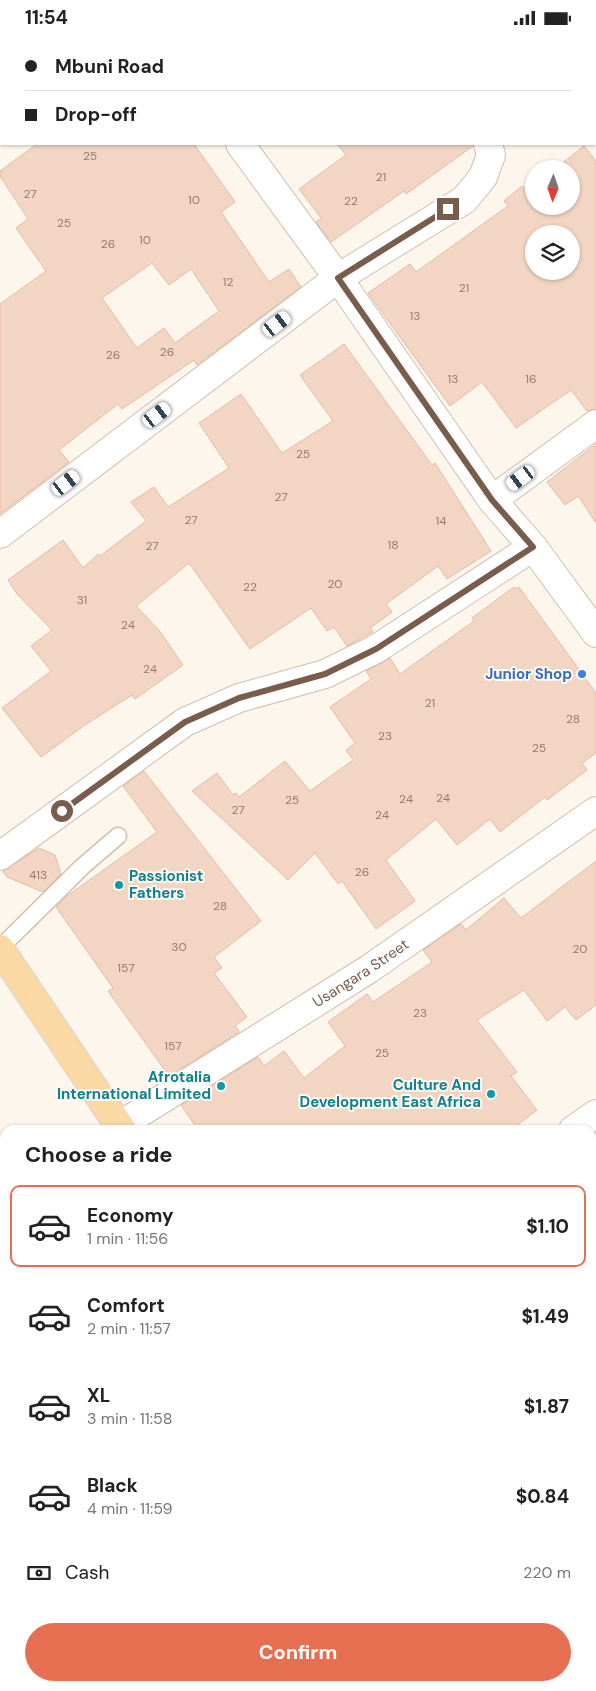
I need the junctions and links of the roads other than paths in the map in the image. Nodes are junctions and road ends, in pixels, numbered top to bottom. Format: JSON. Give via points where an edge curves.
{"nodes":[{"id":1,"x":241,"y":145,"type":"edge"},
{"id":2,"x":488,"y":145,"type":"edge"},
{"id":3,"x":338,"y":278,"type":"junction"},
{"id":4,"x":596,"y":424,"type":"edge"},
{"id":5,"x":492,"y":500,"type":"junction"},
{"id":6,"x":0,"y":534,"type":"edge"},
{"id":7,"x":533,"y":547,"type":"junction"},
{"id":8,"x":596,"y":633,"type":"edge"},
{"id":9,"x":596,"y":811,"type":"edge"},
{"id":10,"x":118,"y":836,"type":"dead end"},
{"id":11,"x":0,"y":856,"type":"edge"},
{"id":12,"x":0,"y":949,"type":"edge"},
{"id":13,"x":596,"y":1114,"type":"edge"},
{"id":14,"x":118,"y":1125,"type":"edge"},
{"id":15,"x":125,"y":1125,"type":"edge"},
{"id":16,"x":580,"y":1125,"type":"edge"}],
"edges":[{"from":1,"to":3,"type":"street"},
{"from":2,"to":3,"type":"street","via":[[491,155],[483,177],[464,200]]},
{"from":3,"to":5,"type":"street"},
{"from":3,"to":6,"type":"street"},
{"from":4,"to":5,"type":"street"},
{"from":5,"to":7,"type":"street"},
{"from":7,"to":8,"type":"street"},
{"from":7,"to":11,"type":"street","via":[[376,649],[325,674],[239,698],[185,722]]},
{"from":9,"to":15,"type":"street","name":"Usangara Street","via":[[369,969]]},
{"from":10,"to":12,"type":"lane","via":[[82,866]]},
{"from":12,"to":14,"type":"main road"},
{"from":13,"to":16,"type":"street"}]}
